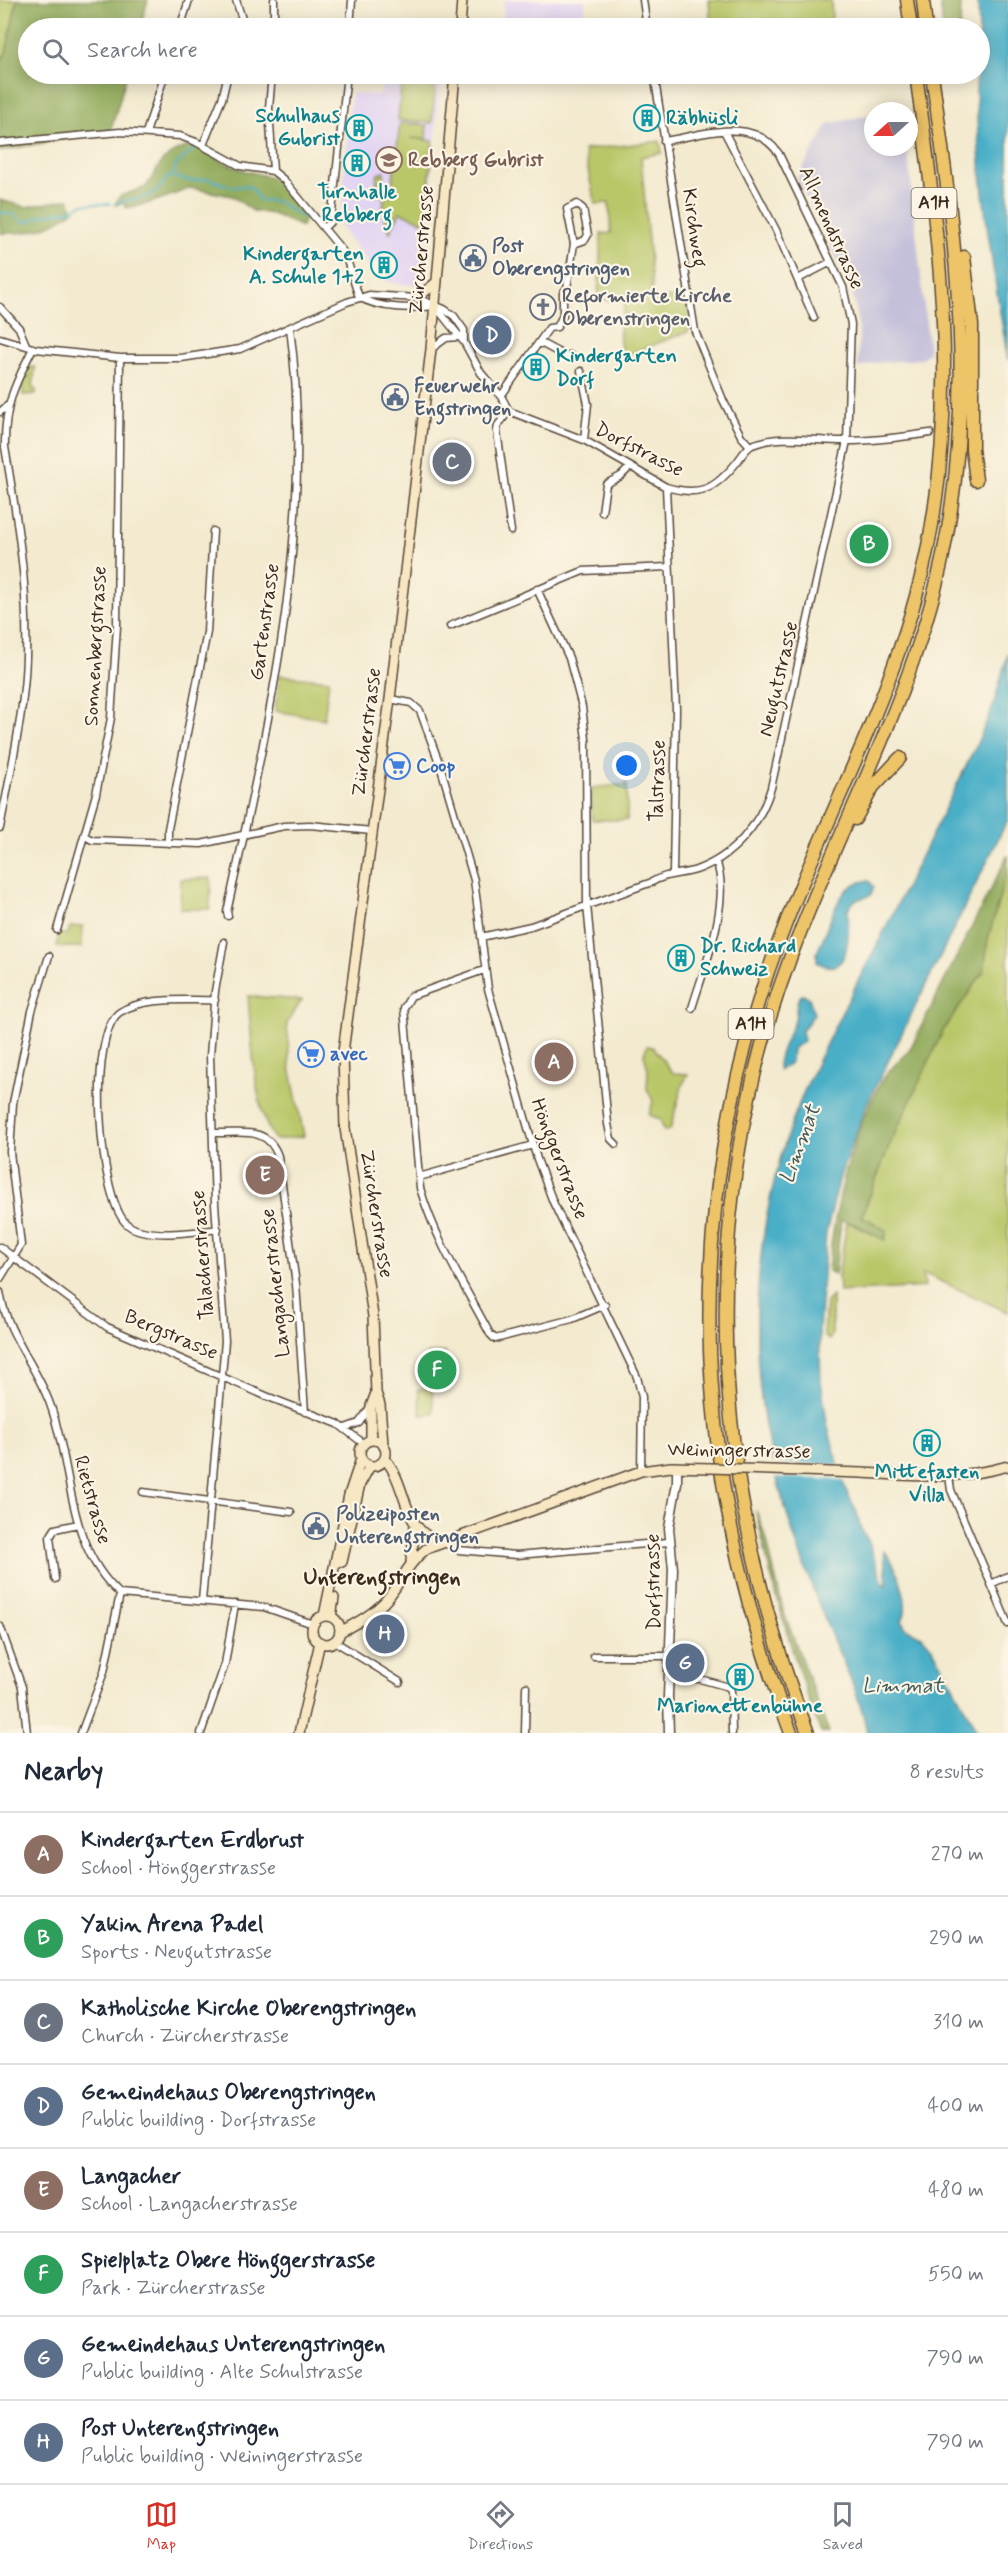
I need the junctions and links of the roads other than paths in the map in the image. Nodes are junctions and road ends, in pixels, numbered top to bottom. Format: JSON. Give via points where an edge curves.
{"nodes":[{"id":1,"x":189,"y":0,"type":"edge"},
{"id":2,"x":236,"y":0,"type":"edge"},
{"id":3,"x":274,"y":0,"type":"edge"},
{"id":4,"x":352,"y":0,"type":"edge"},
{"id":5,"x":462,"y":0,"type":"edge"},
{"id":6,"x":643,"y":0,"type":"edge"},
{"id":7,"x":907,"y":0,"type":"edge"},
{"id":8,"x":923,"y":0,"type":"edge"},
{"id":9,"x":183,"y":18,"type":"edge"},
{"id":10,"x":242,"y":18,"type":"edge"},
{"id":11,"x":274,"y":18,"type":"edge"},
{"id":12,"x":351,"y":18,"type":"edge"},
{"id":13,"x":461,"y":18,"type":"edge"},
{"id":14,"x":646,"y":18,"type":"edge"},
{"id":15,"x":909,"y":18,"type":"edge"},
{"id":16,"x":925,"y":18,"type":"edge"},
{"id":17,"x":162,"y":84,"type":"edge"},
{"id":18,"x":226,"y":84,"type":"edge"},
{"id":19,"x":271,"y":84,"type":"edge"},
{"id":20,"x":346,"y":84,"type":"edge"},
{"id":21,"x":451,"y":84,"type":"edge"},
{"id":22,"x":655,"y":84,"type":"edge"},
{"id":23,"x":917,"y":84,"type":"edge"},
{"id":24,"x":933,"y":84,"type":"edge"},
{"id":25,"x":934,"y":90,"type":"junction"},
{"id":26,"x":724,"y":131,"type":"junction"},
{"id":27,"x":146,"y":133,"type":"junction"},
{"id":28,"x":664,"y":141,"type":"junction"},
{"id":29,"x":0,"y":143,"type":"edge"},
{"id":30,"x":203,"y":145,"type":"junction"},
{"id":31,"x":273,"y":171,"type":"junction"},
{"id":32,"x":325,"y":227,"type":"junction"},
{"id":33,"x":574,"y":243,"type":"junction"},
{"id":34,"x":831,"y":262,"type":"junction"},
{"id":35,"x":798,"y":279,"type":"junction"},
{"id":36,"x":437,"y":282,"type":"junction"},
{"id":37,"x":359,"y":297,"type":"junction"},
{"id":38,"x":417,"y":298,"type":"junction"},
{"id":39,"x":434,"y":306,"type":"junction"},
{"id":40,"x":0,"y":307,"type":"edge"},
{"id":41,"x":814,"y":318,"type":"dead end"},
{"id":42,"x":290,"y":328,"type":"junction"},
{"id":43,"x":0,"y":338,"type":"edge"},
{"id":44,"x":461,"y":339,"type":"junction"},
{"id":45,"x":539,"y":342,"type":"junction"},
{"id":46,"x":26,"y":345,"type":"junction"},
{"id":47,"x":33,"y":348,"type":"junction"},
{"id":48,"x":430,"y":349,"type":"junction"},
{"id":49,"x":570,"y":355,"type":"dead end"},
{"id":50,"x":120,"y":357,"type":"junction"},
{"id":51,"x":581,"y":371,"type":"dead end"},
{"id":52,"x":501,"y":396,"type":"junction"},
{"id":53,"x":7,"y":406,"type":"junction"},
{"id":54,"x":509,"y":411,"type":"junction"},
{"id":55,"x":0,"y":412,"type":"edge"},
{"id":56,"x":930,"y":433,"type":"dead end"},
{"id":57,"x":584,"y":440,"type":"junction"},
{"id":58,"x":848,"y":441,"type":"junction"},
{"id":59,"x":750,"y":446,"type":"junction"},
{"id":60,"x":630,"y":467,"type":"junction"},
{"id":61,"x":976,"y":480,"type":"dead end"},
{"id":62,"x":666,"y":487,"type":"junction"},
{"id":63,"x":602,"y":512,"type":"dead end"},
{"id":64,"x":213,"y":531,"type":"dead end"},
{"id":65,"x":511,"y":531,"type":"dead end"},
{"id":66,"x":668,"y":567,"type":"junction"},
{"id":67,"x":537,"y":589,"type":"junction"},
{"id":68,"x":450,"y":627,"type":"dead end"},
{"id":69,"x":390,"y":699,"type":"junction"},
{"id":70,"x":900,"y":758,"type":"dead end"},
{"id":71,"x":0,"y":828,"type":"edge"},
{"id":72,"x":372,"y":831,"type":"junction"},
{"id":73,"x":85,"y":836,"type":"junction"},
{"id":74,"x":244,"y":836,"type":"junction"},
{"id":75,"x":168,"y":843,"type":"junction"},
{"id":76,"x":716,"y":861,"type":"junction"},
{"id":77,"x":825,"y":872,"type":"junction"},
{"id":78,"x":673,"y":874,"type":"junction"},
{"id":79,"x":587,"y":905,"type":"junction"},
{"id":80,"x":228,"y":916,"type":"dead end"},
{"id":81,"x":57,"y":930,"type":"dead end"},
{"id":82,"x":481,"y":937,"type":"junction"},
{"id":83,"x":224,"y":942,"type":"dead end"},
{"id":84,"x":49,"y":956,"type":"dead end"},
{"id":85,"x":484,"y":970,"type":"junction"},
{"id":86,"x":215,"y":1000,"type":"junction"},
{"id":87,"x":692,"y":1008,"type":"dead end"},
{"id":88,"x":213,"y":1133,"type":"junction"},
{"id":89,"x":616,"y":1144,"type":"dead end"},
{"id":90,"x":533,"y":1145,"type":"junction"},
{"id":91,"x":419,"y":1177,"type":"junction"},
{"id":92,"x":218,"y":1228,"type":"junction"},
{"id":93,"x":0,"y":1247,"type":"edge"},
{"id":94,"x":14,"y":1258,"type":"junction"},
{"id":95,"x":0,"y":1279,"type":"edge"},
{"id":96,"x":0,"y":1292,"type":"edge"},
{"id":97,"x":605,"y":1305,"type":"junction"},
{"id":98,"x":224,"y":1377,"type":"junction"},
{"id":99,"x":376,"y":1394,"type":"junction"},
{"id":100,"x":371,"y":1406,"type":"junction"},
{"id":101,"x":305,"y":1412,"type":"junction"},
{"id":102,"x":345,"y":1428,"type":"junction"},
{"id":103,"x":367,"y":1441,"type":"junction"},
{"id":104,"x":382,"y":1444,"type":"junction"},
{"id":105,"x":385,"y":1459,"type":"junction"},
{"id":106,"x":361,"y":1460,"type":"junction"},
{"id":107,"x":370,"y":1466,"type":"junction"},
{"id":108,"x":1008,"y":1466,"type":"edge"},
{"id":109,"x":677,"y":1467,"type":"junction"},
{"id":110,"x":641,"y":1471,"type":"junction"},
{"id":111,"x":949,"y":1476,"type":"junction"},
{"id":112,"x":143,"y":1492,"type":"dead end"},
{"id":113,"x":211,"y":1499,"type":"junction"},
{"id":114,"x":291,"y":1512,"type":"dead end"},
{"id":115,"x":78,"y":1524,"type":"junction"},
{"id":116,"x":415,"y":1525,"type":"junction"},
{"id":117,"x":669,"y":1542,"type":"junction"},
{"id":118,"x":445,"y":1543,"type":"junction"},
{"id":119,"x":411,"y":1561,"type":"junction"},
{"id":120,"x":1008,"y":1576,"type":"edge"},
{"id":121,"x":55,"y":1579,"type":"dead end"},
{"id":122,"x":991,"y":1584,"type":"junction"},
{"id":123,"x":120,"y":1594,"type":"junction"},
{"id":124,"x":202,"y":1601,"type":"junction"},
{"id":125,"x":236,"y":1604,"type":"junction"},
{"id":126,"x":328,"y":1616,"type":"junction"},
{"id":127,"x":313,"y":1624,"type":"junction"},
{"id":128,"x":1008,"y":1624,"type":"edge"},
{"id":129,"x":0,"y":1626,"type":"edge"},
{"id":130,"x":340,"y":1632,"type":"junction"},
{"id":131,"x":334,"y":1641,"type":"junction"},
{"id":132,"x":320,"y":1642,"type":"junction"},
{"id":133,"x":594,"y":1656,"type":"dead end"},
{"id":134,"x":670,"y":1656,"type":"junction"},
{"id":135,"x":669,"y":1677,"type":"junction"},
{"id":136,"x":400,"y":1682,"type":"dead end"},
{"id":137,"x":526,"y":1687,"type":"dead end"},
{"id":138,"x":27,"y":1733,"type":"edge"},
{"id":139,"x":81,"y":1733,"type":"edge"},
{"id":140,"x":201,"y":1733,"type":"edge"},
{"id":141,"x":299,"y":1733,"type":"edge"},
{"id":142,"x":525,"y":1733,"type":"edge"},
{"id":143,"x":669,"y":1733,"type":"edge"},
{"id":144,"x":732,"y":1733,"type":"edge"},
{"id":145,"x":791,"y":1733,"type":"edge"},
{"id":146,"x":808,"y":1733,"type":"edge"}],
"edges":[{"from":1,"to":9,"type":"street"},
{"from":2,"to":10,"type":"street"},
{"from":3,"to":11,"type":"street"},
{"from":4,"to":12,"type":"street"},
{"from":5,"to":13,"type":"main road"},
{"from":6,"to":14,"type":"street"},
{"from":7,"to":15,"type":"highway"},
{"from":8,"to":16,"type":"highway"},
{"from":17,"to":27,"type":"street"},
{"from":18,"to":30,"type":"street"},
{"from":19,"to":31,"type":"street"},
{"from":20,"to":32,"type":"street","via":[[331,221]]},
{"from":21,"to":36,"type":"main road","name":"Zürcherstrasse"},
{"from":22,"to":28,"type":"street","name":"Kirchweg"},
{"from":23,"to":145,"type":"highway","number":"A1H","via":[[940,252],[946,334],[945,417],[938,496],[927,556],[899,652],[787,920],[761,993],[730,1108],[712,1233],[709,1353],[720,1473],[743,1585]]},
{"from":24,"to":25,"type":"highway","number":"A1H"},
{"from":25,"to":61,"type":"highway","via":[[970,297],[972,456]]},
{"from":25,"to":77,"type":"highway","number":"A1H","via":[[961,321],[962,395],[954,492],[941,563],[915,652],[880,747]]},
{"from":26,"to":28,"type":"street","name":"Allmendstrasse"},
{"from":26,"to":34,"type":"street","name":"Allmendstrasse","via":[[755,132],[774,146]]},
{"from":26,"to":35,"type":"street"},
{"from":27,"to":29,"type":"street"},
{"from":27,"to":30,"type":"street","via":[[180,136]]},
{"from":28,"to":59,"type":"street","name":"Kirchweg","via":[[695,331],[723,399]]},
{"from":30,"to":31,"type":"street","via":[[240,166]]},
{"from":31,"to":32,"type":"street"},
{"from":32,"to":37,"type":"street","via":[[345,254]]},
{"from":33,"to":33,"type":"street","via":[[567,208],[577,204],[583,208],[588,235]]},
{"from":33,"to":45,"type":"street","via":[[563,293],[563,315],[557,327],[549,328]]},
{"from":34,"to":35,"type":"street"},
{"from":34,"to":58,"type":"street","name":"Allmendstrasse","via":[[843,287],[851,324]]},
{"from":35,"to":41,"type":"street"},
{"from":36,"to":38,"type":"main road"},
{"from":36,"to":39,"type":"main road","name":"Zürcherstrasse"},
{"from":37,"to":38,"type":"street"},
{"from":37,"to":39,"type":"street","via":[[370,303]]},
{"from":37,"to":42,"type":"street"},
{"from":38,"to":39,"type":"street"},
{"from":39,"to":44,"type":"street"},
{"from":39,"to":48,"type":"main road","name":"Zürcherstrasse"},
{"from":40,"to":46,"type":"street","via":[[20,328]]},
{"from":42,"to":50,"type":"street","via":[[240,349],[208,355]]},
{"from":42,"to":74,"type":"street","name":"Gartenstrasse","via":[[296,397],[293,543],[274,684]]},
{"from":43,"to":46,"type":"street"},
{"from":44,"to":48,"type":"street","via":[[446,338]]},
{"from":44,"to":52,"type":"street","via":[[481,373]]},
{"from":45,"to":49,"type":"street"},
{"from":45,"to":52,"type":"street"},
{"from":46,"to":47,"type":"street"},
{"from":47,"to":50,"type":"street"},
{"from":47,"to":53,"type":"street"},
{"from":48,"to":69,"type":"main road","name":"Zürcherstrasse"},
{"from":50,"to":73,"type":"street","name":"Sonnenbergstrasse","via":[[114,693]]},
{"from":51,"to":57,"type":"street","via":[[588,404]]},
{"from":52,"to":54,"type":"street"},
{"from":53,"to":55,"type":"street"},
{"from":53,"to":71,"type":"street","via":[[5,447],[24,579],[26,635],[23,697]]},
{"from":54,"to":57,"type":"street","name":"Dorfstrasse"},
{"from":54,"to":65,"type":"street","via":[[497,431]]},
{"from":56,"to":58,"type":"street"},
{"from":57,"to":60,"type":"street","name":"Dorfstrasse"},
{"from":58,"to":59,"type":"street","via":[[782,440]]},
{"from":58,"to":76,"type":"street","name":"Neugutstrasse","via":[[766,806],[755,825]]},
{"from":59,"to":62,"type":"street","name":"Dorfstrasse","via":[[728,473],[708,488],[693,492]]},
{"from":60,"to":62,"type":"street","name":"Dorfstrasse"},
{"from":60,"to":63,"type":"street","via":[[606,484]]},
{"from":62,"to":66,"type":"street","name":"Talstrasse"},
{"from":64,"to":75,"type":"street","via":[[207,632]]},
{"from":66,"to":67,"type":"street","via":[[583,571]]},
{"from":66,"to":78,"type":"street","name":"Talstrasse","via":[[676,709]]},
{"from":67,"to":68,"type":"street"},
{"from":67,"to":79,"type":"street","via":[[569,658],[582,707],[586,739]]},
{"from":69,"to":72,"type":"main road","name":"Zürcherstrasse"},
{"from":69,"to":82,"type":"street","name":"Hönggerstrasse","via":[[415,706],[424,721],[464,841]]},
{"from":70,"to":77,"type":"highway","via":[[873,788]]},
{"from":72,"to":74,"type":"street","via":[[284,826]]},
{"from":72,"to":99,"type":"main road","name":"Zürcherstrasse","via":[[348,1003],[343,1089],[345,1128],[373,1316]]},
{"from":73,"to":75,"type":"street","via":[[92,840]]},
{"from":73,"to":81,"type":"street","name":"Sonnenbergstrasse"},
{"from":74,"to":75,"type":"street","via":[[201,844]]},
{"from":74,"to":80,"type":"street","name":"Gartenstrasse"},
{"from":76,"to":78,"type":"street","name":"Neugutstrasse"},
{"from":76,"to":87,"type":"street","via":[[720,879],[715,932]]},
{"from":77,"to":146,"type":"highway","number":"A1H","via":[[780,984],[752,1083],[730,1207],[724,1301],[729,1422],[743,1511],[766,1608]]},
{"from":78,"to":79,"type":"street"},
{"from":79,"to":82,"type":"street","via":[[531,926]]},
{"from":79,"to":89,"type":"street","via":[[608,1124]]},
{"from":82,"to":85,"type":"street","name":"Hönggerstrasse"},
{"from":83,"to":86,"type":"street","name":"Talacherstrasse"},
{"from":84,"to":94,"type":"street","via":[[13,1103],[10,1152],[21,1245]]},
{"from":85,"to":90,"type":"street","name":"Hönggerstrasse"},
{"from":85,"to":91,"type":"street","via":[[411,996],[404,1008]]},
{"from":86,"to":88,"type":"street","name":"Talacherstrasse","via":[[210,1056]]},
{"from":86,"to":92,"type":"street","via":[[137,1005],[113,1018],[106,1032],[101,1072],[101,1123],[109,1182],[118,1212],[127,1224],[145,1232]]},
{"from":88,"to":92,"type":"street","name":"Talacherstrasse"},
{"from":88,"to":101,"type":"street","name":"Langacherstrasse","via":[[260,1134],[276,1149],[297,1302]]},
{"from":90,"to":91,"type":"street"},
{"from":90,"to":97,"type":"street","name":"Hönggerstrasse","via":[[553,1202]]},
{"from":91,"to":97,"type":"street","via":[[432,1222],[495,1339],[572,1319]]},
{"from":92,"to":98,"type":"street","name":"Talacherstrasse"},
{"from":93,"to":94,"type":"street","name":"Bergstrasse"},
{"from":94,"to":95,"type":"street"},
{"from":94,"to":98,"type":"street","name":"Bergstrasse","via":[[107,1327]]},
{"from":96,"to":115,"type":"street","name":"Rietstrasse","via":[[9,1326],[50,1403]]},
{"from":97,"to":110,"type":"street","name":"Hönggerstrasse","via":[[642,1396]]},
{"from":98,"to":101,"type":"street","name":"Bergstrasse"},
{"from":98,"to":113,"type":"street","name":"Talacherstrasse"},
{"from":99,"to":100,"type":"main road","name":"Zürcherstrasse"},
{"from":99,"to":104,"type":"main road","name":"Zürcherstrasse"},
{"from":100,"to":102,"type":"street","via":[[359,1423]]},
{"from":100,"to":103,"type":"main road","name":"Zürcherstrasse"},
{"from":101,"to":102,"type":"street","name":"Bergstrasse"},
{"from":102,"to":103,"type":"street","name":"Bergstrasse"},
{"from":103,"to":104,"type":"main road"},
{"from":103,"to":106,"type":"main road","name":"Zürcherstrasse","via":[[359,1451]]},
{"from":104,"to":105,"type":"main road","name":"Zürcherstrasse"},
{"from":105,"to":107,"type":"main road"},
{"from":105,"to":116,"type":"main road"},
{"from":106,"to":107,"type":"main road"},
{"from":106,"to":126,"type":"main road","name":"Zürcherstrasse","via":[[351,1485]]},
{"from":107,"to":126,"type":"main road","via":[[360,1484]]},
{"from":108,"to":111,"type":"main road","name":"Weiningerstrasse"},
{"from":109,"to":110,"type":"main road","name":"Weiningerstrasse"},
{"from":109,"to":111,"type":"main road","name":"Weiningerstrasse","bridge":true},
{"from":109,"to":117,"type":"street","name":"Dorfstrasse"},
{"from":110,"to":118,"type":"main road","name":"Weiningerstrasse"},
{"from":111,"to":122,"type":"street","via":[[951,1490]]},
{"from":112,"to":113,"type":"street"},
{"from":113,"to":114,"type":"street"},
{"from":113,"to":124,"type":"street","name":"Talacherstrasse"},
{"from":115,"to":121,"type":"street","via":[[55,1529],[50,1537]]},
{"from":115,"to":123,"type":"street","name":"Rietstrasse","via":[[97,1568]]},
{"from":116,"to":118,"type":"main road","via":[[428,1538]]},
{"from":116,"to":119,"type":"main road","name":"Weiningerstrasse"},
{"from":117,"to":118,"type":"street","via":[[517,1555],[458,1550]]},
{"from":117,"to":134,"type":"street","name":"Dorfstrasse","via":[[673,1569]]},
{"from":118,"to":119,"type":"main road","name":"Weiningerstrasse","via":[[426,1549]]},
{"from":119,"to":130,"type":"main road","name":"Weiningerstrasse","via":[[378,1609]]},
{"from":120,"to":122,"type":"street"},
{"from":122,"to":128,"type":"street"},
{"from":123,"to":124,"type":"street"},
{"from":123,"to":139,"type":"street","via":[[104,1672]]},
{"from":124,"to":125,"type":"street"},
{"from":125,"to":127,"type":"street","via":[[275,1610]]},
{"from":125,"to":140,"type":"street","via":[[225,1664]]},
{"from":126,"to":127,"type":"main road"},
{"from":126,"to":130,"type":"main road","via":[[338,1623]]},
{"from":127,"to":132,"type":"main road","via":[[314,1637]]},
{"from":129,"to":138,"type":"street","via":[[22,1687]]},
{"from":130,"to":131,"type":"main road"},
{"from":131,"to":132,"type":"main road"},
{"from":131,"to":136,"type":"street"},
{"from":132,"to":141,"type":"main road"},
{"from":133,"to":134,"type":"street"},
{"from":134,"to":135,"type":"street","name":"Dorfstrasse"},
{"from":135,"to":143,"type":"street","name":"Dorfstrasse"},
{"from":135,"to":144,"type":"street","via":[[729,1687]]},
{"from":137,"to":142,"type":"street"}]}
